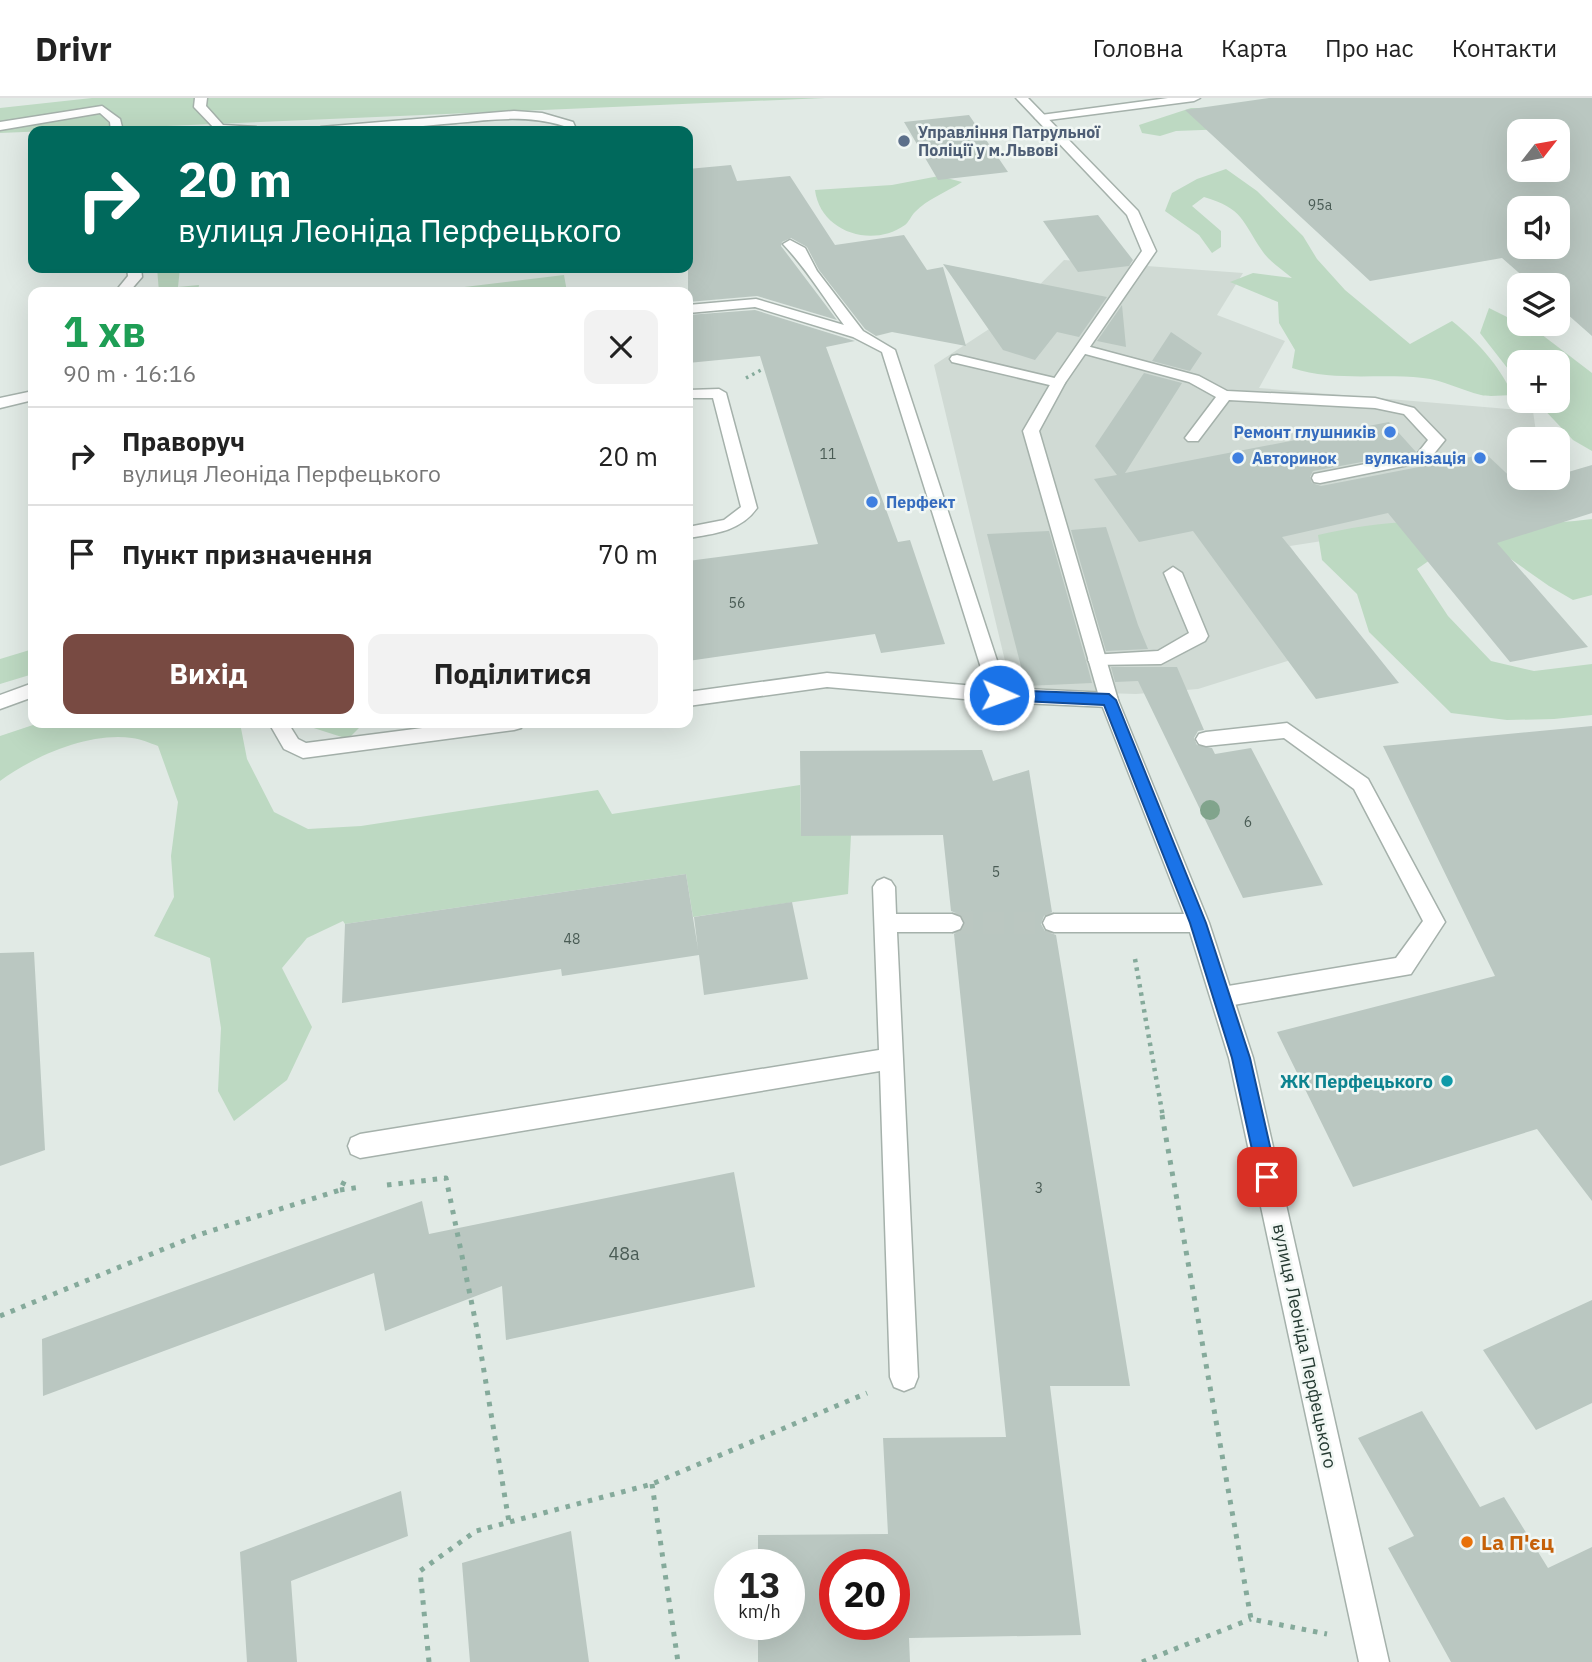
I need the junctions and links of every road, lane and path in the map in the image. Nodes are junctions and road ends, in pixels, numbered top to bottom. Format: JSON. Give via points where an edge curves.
{"nodes":[{"id":1,"x":201,"y":98,"type":"edge"},
{"id":2,"x":1022,"y":98,"type":"edge"},
{"id":3,"x":1195,"y":98,"type":"edge"},
{"id":4,"x":101,"y":104,"type":"edge"},
{"id":5,"x":1041,"y":118,"type":"junction"},
{"id":6,"x":0,"y":126,"type":"edge"},
{"id":7,"x":116,"y":126,"type":"edge"},
{"id":8,"x":218,"y":126,"type":"edge"},
{"id":9,"x":378,"y":126,"type":"edge"},
{"id":10,"x":570,"y":126,"type":"edge"},
{"id":11,"x":790,"y":244,"type":"dead end"},
{"id":12,"x":693,"y":309,"type":"edge"},
{"id":13,"x":858,"y":334,"type":"junction"},
{"id":14,"x":1083,"y":349,"type":"junction"},
{"id":15,"x":957,"y":359,"type":"dead end"},
{"id":16,"x":1058,"y":383,"type":"junction"},
{"id":17,"x":693,"y":394,"type":"edge"},
{"id":18,"x":1225,"y":395,"type":"junction"},
{"id":19,"x":28,"y":397,"type":"edge"},
{"id":20,"x":0,"y":403,"type":"edge"},
{"id":21,"x":1193,"y":438,"type":"dead end"},
{"id":22,"x":1320,"y":478,"type":"dead end"},
{"id":23,"x":693,"y":531,"type":"edge"},
{"id":24,"x":1172,"y":573,"type":"dead end"},
{"id":25,"x":1097,"y":660,"type":"junction"},
{"id":26,"x":28,"y":692,"type":"edge"},
{"id":27,"x":999,"y":695,"type":"junction"},
{"id":28,"x":693,"y":698,"type":"edge"},
{"id":29,"x":1109,"y":700,"type":"junction"},
{"id":30,"x":28,"y":701,"type":"edge"},
{"id":31,"x":0,"y":704,"type":"edge"},
{"id":32,"x":281,"y":728,"type":"edge"},
{"id":33,"x":476,"y":728,"type":"edge"},
{"id":34,"x":1206,"y":739,"type":"dead end"},
{"id":35,"x":884,"y":887,"type":"dead end"},
{"id":36,"x":886,"y":923,"type":"junction"},
{"id":37,"x":952,"y":923,"type":"tunnel mouth"},
{"id":38,"x":1054,"y":923,"type":"tunnel mouth"},
{"id":39,"x":1129,"y":923,"type":"junction"},
{"id":40,"x":1198,"y":923,"type":"junction"},
{"id":41,"x":1222,"y":998,"type":"junction"},
{"id":42,"x":890,"y":1059,"type":"junction"},
{"id":43,"x":360,"y":1146,"type":"dead end"},
{"id":44,"x":380,"y":1185,"type":"dead end"},
{"id":45,"x":366,"y":1187,"type":"dead end"},
{"id":46,"x":340,"y":1190,"type":"dead end"},
{"id":47,"x":904,"y":1377,"type":"joint"},
{"id":48,"x":652,"y":1484,"type":"junction"},
{"id":49,"x":509,"y":1522,"type":"junction"},
{"id":50,"x":1251,"y":1619,"type":"junction"},
{"id":51,"x":1327,"y":1634,"type":"dead end"},
{"id":52,"x":429,"y":1662,"type":"edge"},
{"id":53,"x":678,"y":1662,"type":"edge"},
{"id":54,"x":1142,"y":1662,"type":"edge"},
{"id":55,"x":1374,"y":1662,"type":"edge"}],
"edges":[{"from":1,"to":8,"type":"street","via":[[200,107]]},
{"from":2,"to":5,"type":"street","name":"вулиця Леоніда Перфецького"},
{"from":3,"to":5,"type":"street"},
{"from":4,"to":6,"type":"street"},
{"from":4,"to":7,"type":"street"},
{"from":5,"to":14,"type":"street","name":"вулиця Леоніда Перфецького","via":[[1133,214],[1149,251]]},
{"from":9,"to":10,"type":"street","via":[[514,114],[542,116]]},
{"from":11,"to":13,"type":"street","via":[[800,251]]},
{"from":12,"to":13,"type":"street","via":[[756,303]]},
{"from":13,"to":27,"type":"street","via":[[888,350]]},
{"from":14,"to":16,"type":"street","name":"вулиця Леоніда Перфецького"},
{"from":14,"to":18,"type":"street","via":[[1194,379]]},
{"from":15,"to":16,"type":"street"},
{"from":16,"to":25,"type":"street","name":"вулиця Леоніда Перфецького","via":[[1031,431]]},
{"from":17,"to":23,"type":"street","via":[[719,393],[749,508],[742,519]]},
{"from":18,"to":21,"type":"street"},
{"from":18,"to":22,"type":"street","via":[[1375,403],[1409,411],[1437,440],[1422,458]]},
{"from":19,"to":20,"type":"street"},
{"from":24,"to":25,"type":"street","via":[[1199,636],[1161,657]]},
{"from":25,"to":29,"type":"street","name":"вулиця Леоніда Перфецького"},
{"from":26,"to":31,"type":"street"},
{"from":27,"to":28,"type":"street","via":[[827,680]]},
{"from":27,"to":29,"type":"street"},
{"from":29,"to":40,"type":"street","name":"вулиця Леоніда Перфецького"},
{"from":30,"to":31,"type":"street"},
{"from":32,"to":33,"type":"street","via":[[291,744],[303,751]]},
{"from":34,"to":41,"type":"street","via":[[1287,730],[1361,784],[1434,922],[1403,967]]},
{"from":35,"to":36,"type":"street"},
{"from":36,"to":37,"type":"street"},
{"from":36,"to":42,"type":"street"},
{"from":38,"to":39,"type":"street"},
{"from":39,"to":40,"type":"street"},
{"from":39,"to":50,"type":"path"},
{"from":40,"to":41,"type":"street","name":"вулиця Леоніда Перфецького"},
{"from":41,"to":55,"type":"street","name":"вулиця Леоніда Перфецького","via":[[1241,1058]]},
{"from":42,"to":43,"type":"street"},
{"from":42,"to":47,"type":"street"},
{"from":44,"to":49,"type":"path","via":[[446,1178]]},
{"from":45,"to":46,"type":"path"},
{"from":47,"to":48,"type":"path"},
{"from":48,"to":49,"type":"path"},
{"from":48,"to":53,"type":"path"},
{"from":49,"to":52,"type":"path","via":[[476,1531],[420,1571]]},
{"from":50,"to":51,"type":"path"},
{"from":50,"to":54,"type":"path"}]}
